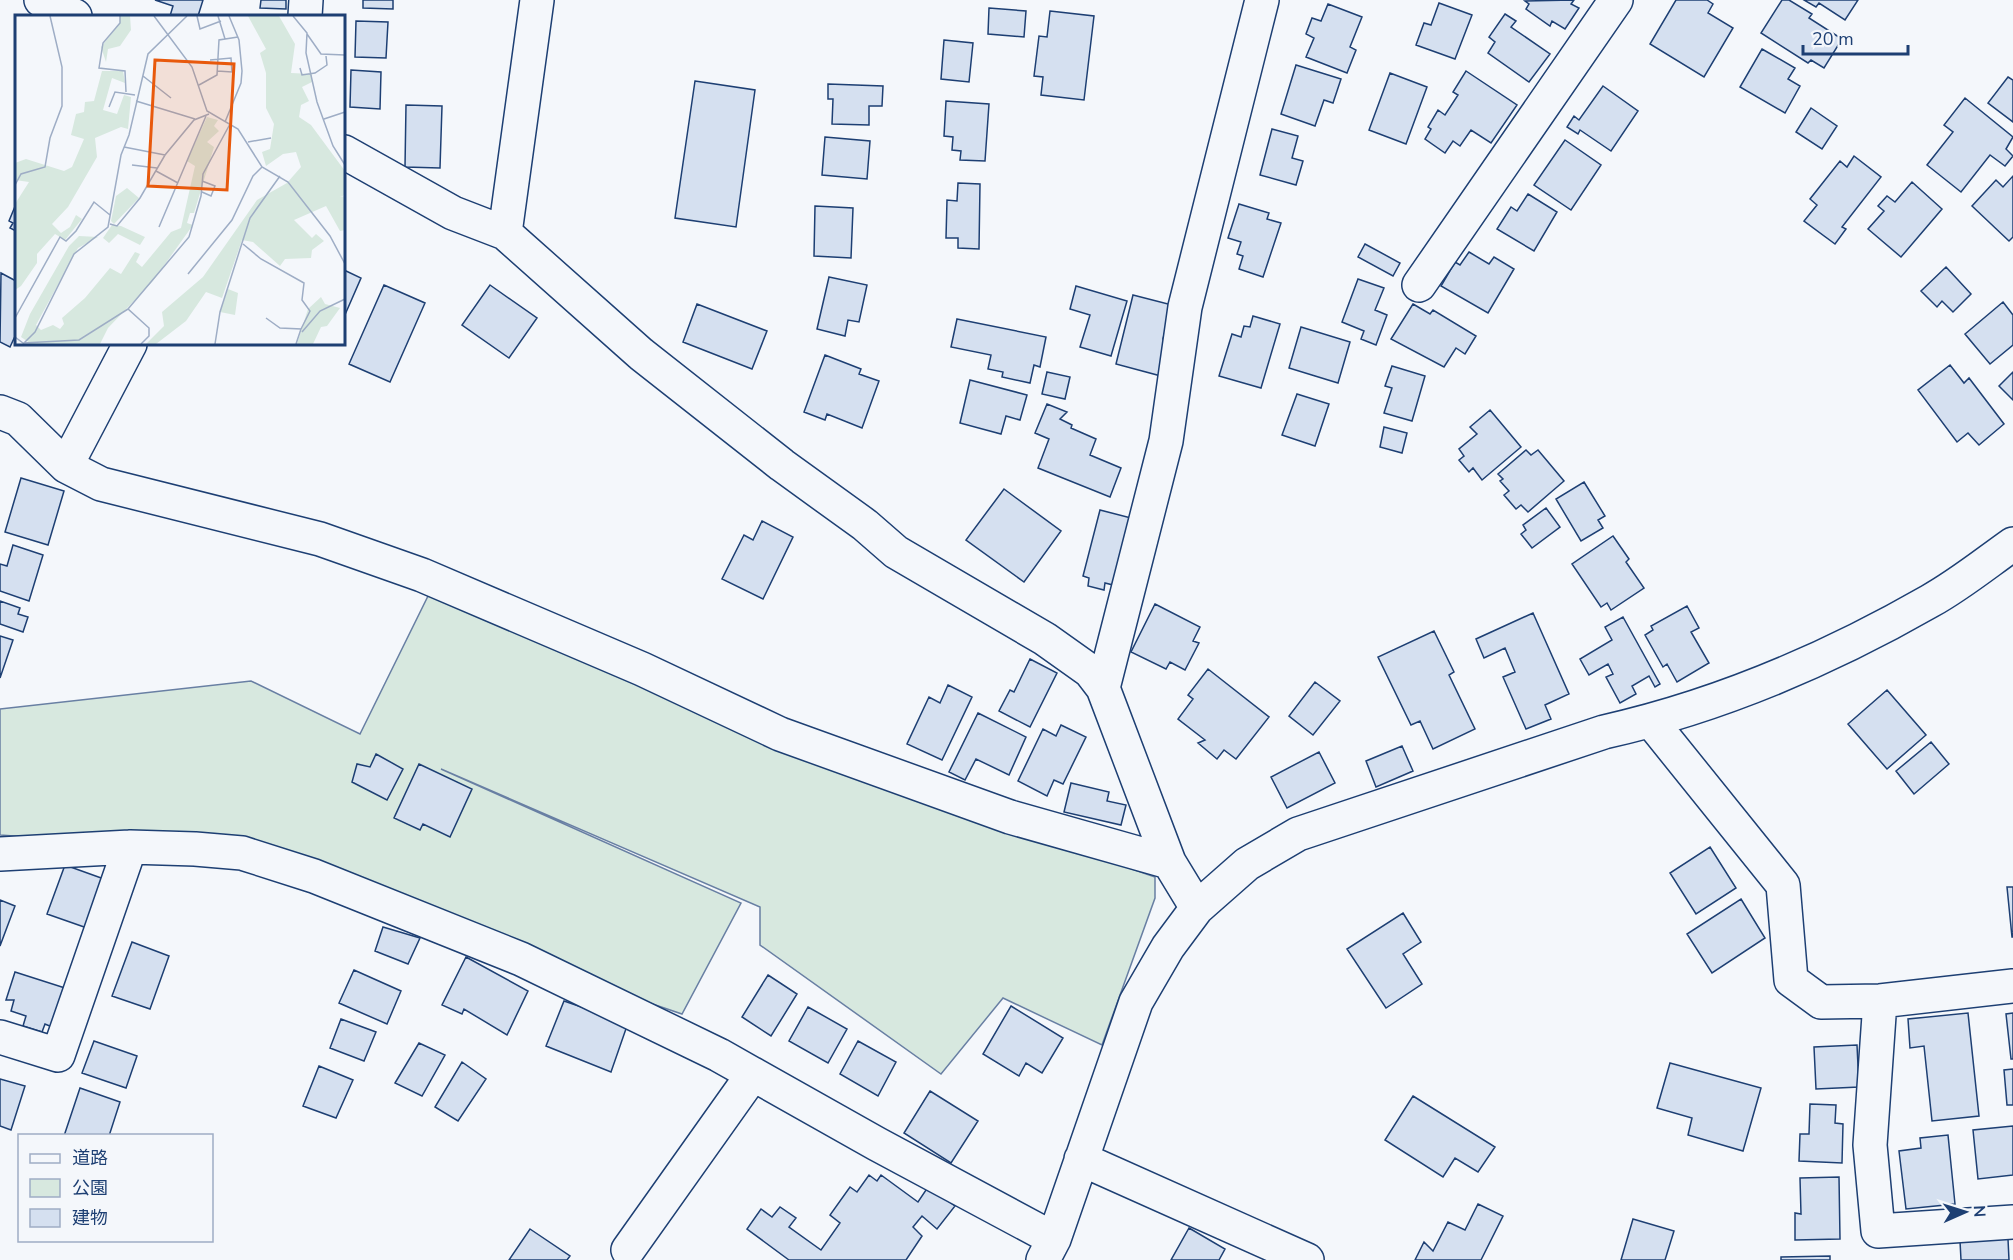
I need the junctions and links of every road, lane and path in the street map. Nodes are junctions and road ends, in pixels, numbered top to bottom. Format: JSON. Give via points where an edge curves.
{"nodes":[{"id":1,"x":41,"y":0,"type":"edge"},
{"id":2,"x":306,"y":0,"type":"edge"},
{"id":3,"x":537,"y":0,"type":"edge"},
{"id":4,"x":1262,"y":0,"type":"edge"},
{"id":5,"x":1616,"y":0,"type":"edge"},
{"id":6,"x":73,"y":15,"type":"edge"},
{"id":7,"x":305,"y":15,"type":"edge"},
{"id":8,"x":345,"y":153,"type":"edge"},
{"id":9,"x":505,"y":233,"type":"junction"},
{"id":10,"x":1419,"y":285,"type":"dead end"},
{"id":11,"x":129,"y":345,"type":"edge"},
{"id":12,"x":0,"y":412,"type":"edge"},
{"id":13,"x":66,"y":466,"type":"junction"},
{"id":14,"x":2013,"y":544,"type":"edge"},
{"id":15,"x":1103,"y":688,"type":"junction"},
{"id":16,"x":1651,"y":722,"type":"junction"},
{"id":17,"x":130,"y":847,"type":"junction"},
{"id":18,"x":0,"y":854,"type":"edge"},
{"id":19,"x":1169,"y":862,"type":"junction"},
{"id":20,"x":1197,"y":908,"type":"junction"},
{"id":21,"x":2013,"y":986,"type":"edge"},
{"id":22,"x":1880,"y":1001,"type":"junction"},
{"id":23,"x":0,"y":1037,"type":"edge"},
{"id":24,"x":753,"y":1074,"type":"junction"},
{"id":25,"x":1081,"y":1159,"type":"junction"},
{"id":26,"x":2013,"y":1222,"type":"edge"},
{"id":27,"x":628,"y":1250,"type":"dead end"},
{"id":28,"x":1049,"y":1250,"type":"edge"},
{"id":29,"x":1307,"y":1260,"type":"edge"}],
"edges":[{"from":1,"to":6,"type":"street"},
{"from":2,"to":7,"type":"street"},
{"from":3,"to":9,"type":"street"},
{"from":4,"to":15,"type":"street","via":[[1185,307],[1167,441]]},
{"from":5,"to":10,"type":"street"},
{"from":8,"to":9,"type":"street","via":[[453,213]]},
{"from":9,"to":15,"type":"street","via":[[641,354],[896,552],[1045,639],[1090,671]]},
{"from":11,"to":13,"type":"street"},
{"from":12,"to":13,"type":"street","via":[[18,419]]},
{"from":13,"to":19,"type":"street","via":[[101,484],[320,539],[422,575],[642,669],[780,734],[1010,817]]},
{"from":14,"to":16,"type":"street","via":[[1932,600],[1846,646],[1749,690]]},
{"from":15,"to":19,"type":"street"},
{"from":16,"to":20,"type":"street","via":[[1604,732],[1298,834],[1247,864]]},
{"from":16,"to":22,"type":"street","via":[[1782,885],[1791,980],[1821,1002]]},
{"from":17,"to":18,"type":"street"},
{"from":17,"to":23,"type":"street","via":[[58,1055]]},
{"from":17,"to":24,"type":"street","via":[[242,853],[314,876],[521,959]]},
{"from":19,"to":20,"type":"street"},
{"from":20,"to":25,"type":"street","via":[[1168,947],[1136,1002]]},
{"from":21,"to":22,"type":"street"},
{"from":22,"to":26,"type":"street","via":[[1870,1145],[1878,1231]]},
{"from":24,"to":27,"type":"street"},
{"from":24,"to":28,"type":"street"},
{"from":25,"to":28,"type":"street"},
{"from":25,"to":29,"type":"street"}]}
